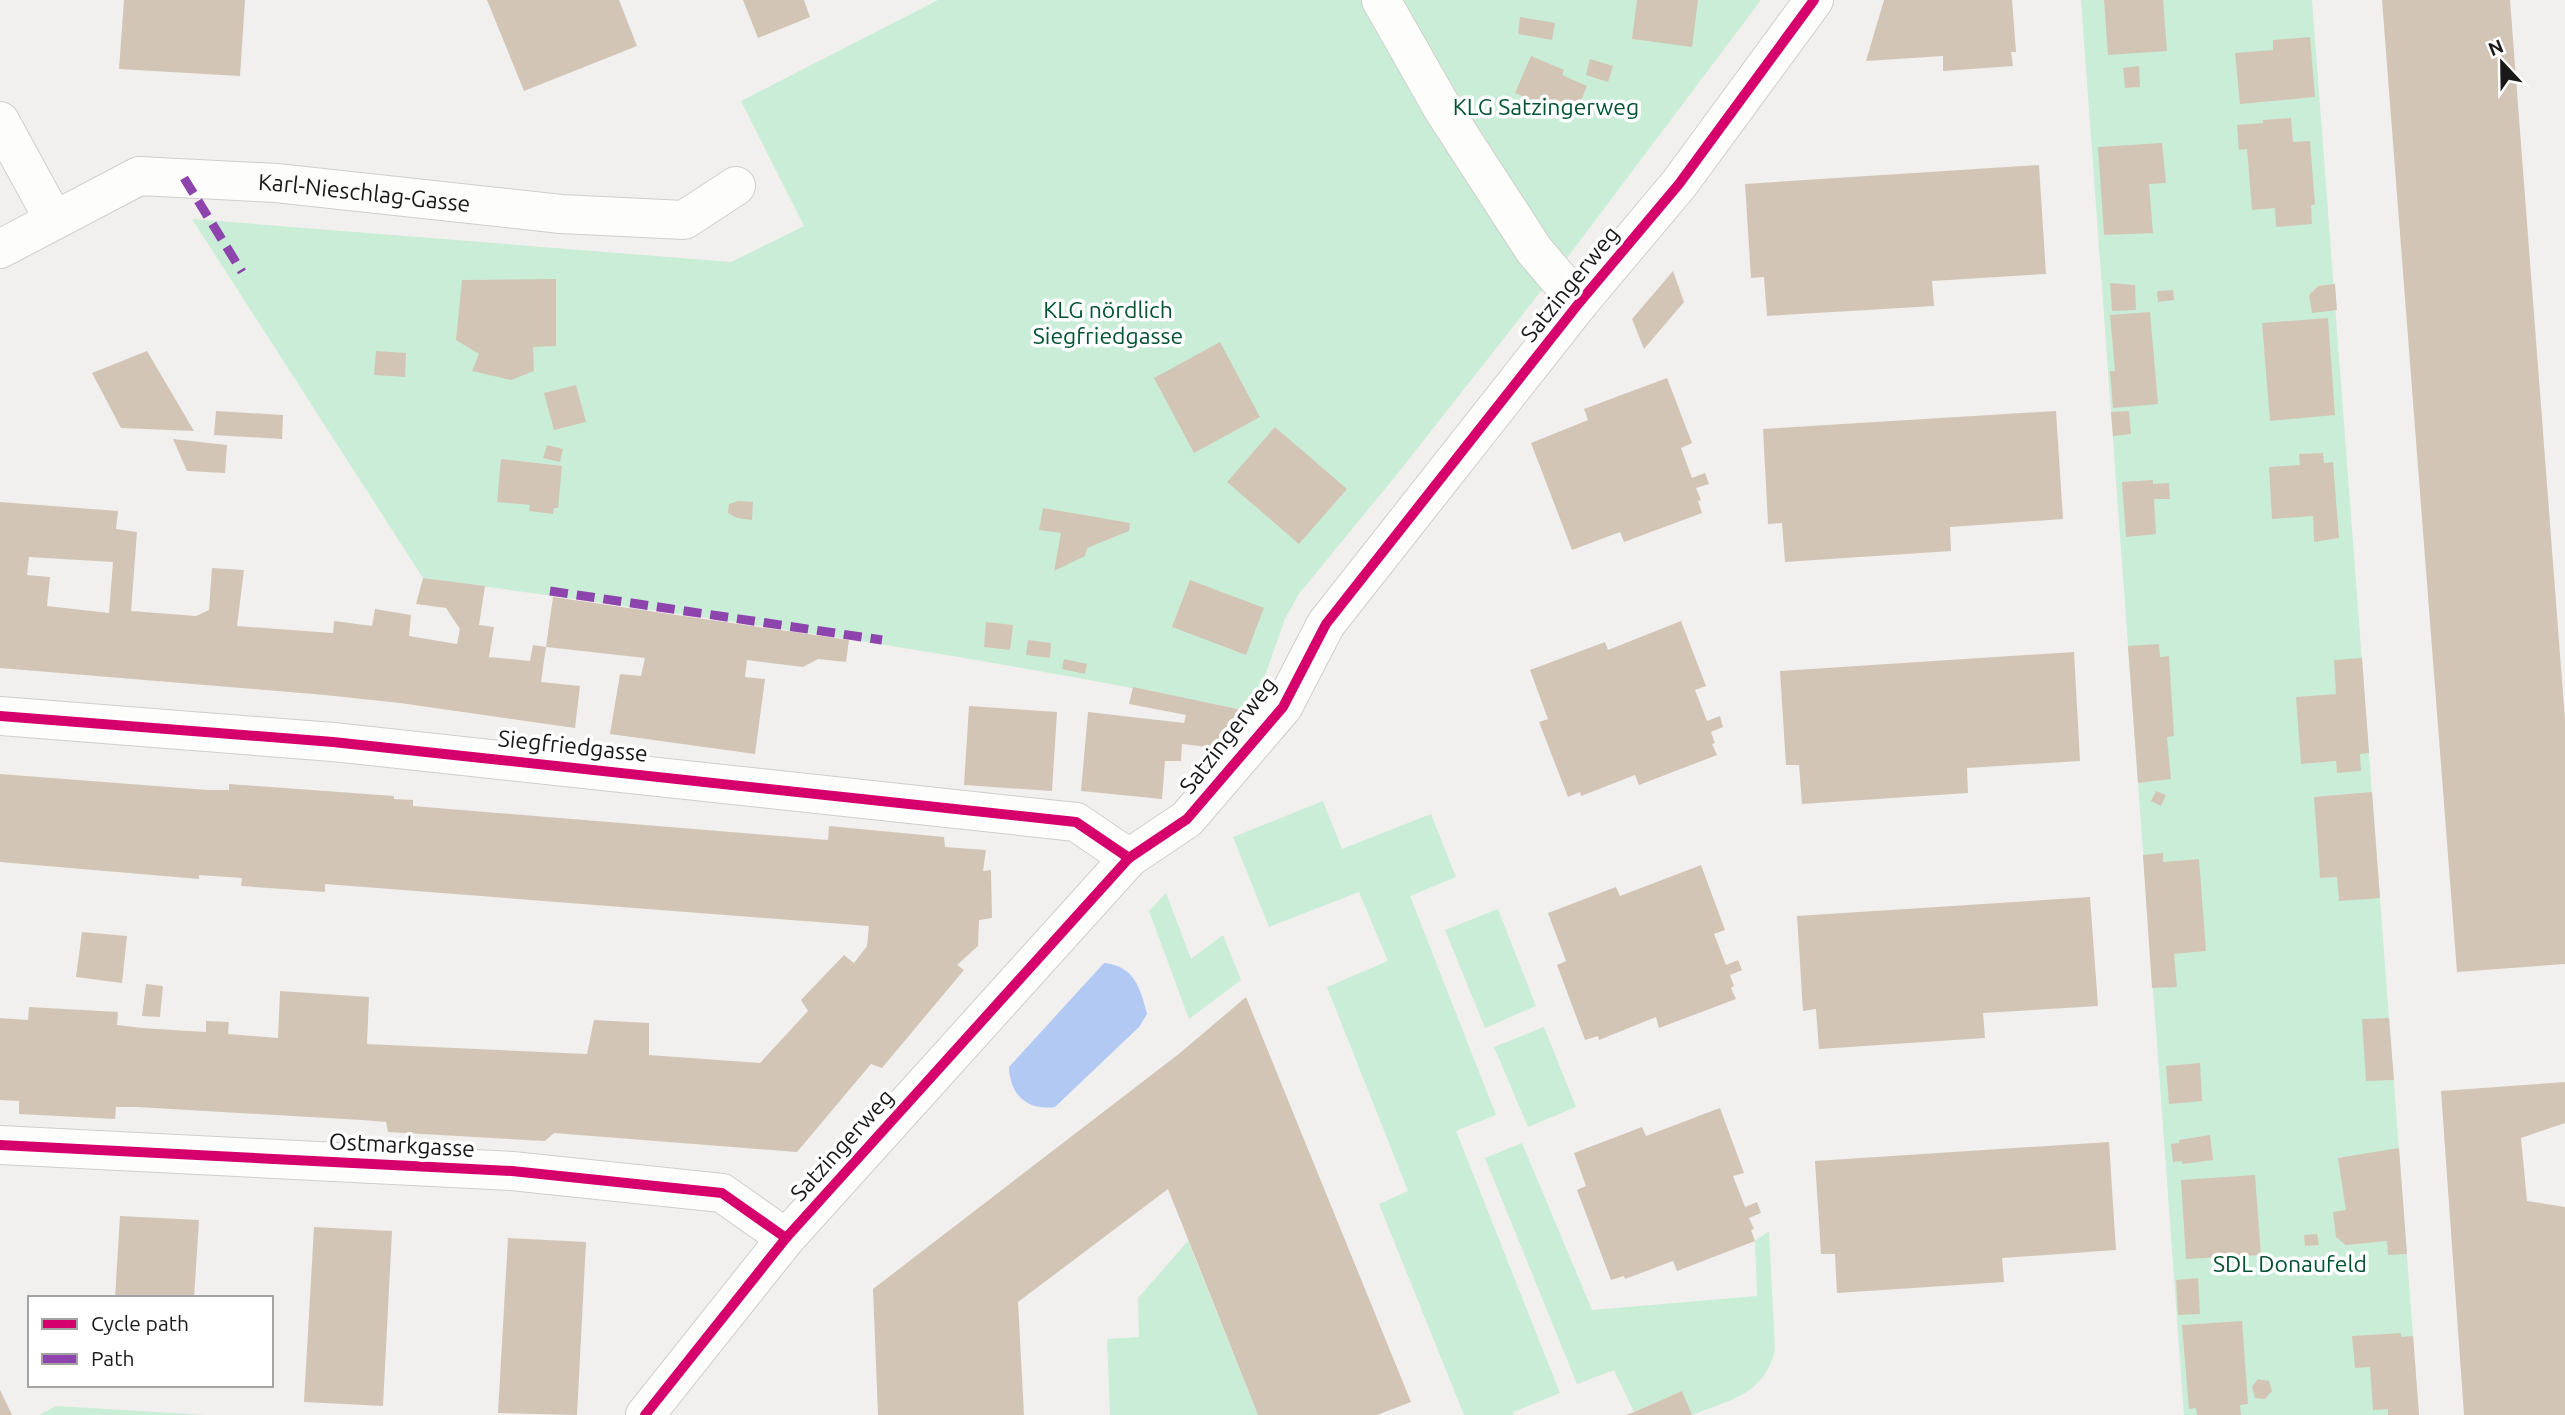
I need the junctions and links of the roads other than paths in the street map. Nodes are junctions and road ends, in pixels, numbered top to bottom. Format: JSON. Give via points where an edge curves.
{"nodes":[{"id":1,"x":1381,"y":0,"type":"edge"},
{"id":2,"x":1814,"y":0,"type":"edge"},
{"id":3,"x":0,"y":121,"type":"edge"},
{"id":4,"x":736,"y":187,"type":"dead end"},
{"id":5,"x":54,"y":220,"type":"junction"},
{"id":6,"x":0,"y":249,"type":"edge"},
{"id":7,"x":1579,"y":303,"type":"junction"},
{"id":8,"x":0,"y":716,"type":"edge"},
{"id":9,"x":1129,"y":858,"type":"junction"},
{"id":10,"x":0,"y":1145,"type":"edge"},
{"id":11,"x":786,"y":1238,"type":"junction"},
{"id":12,"x":645,"y":1415,"type":"edge"}],
"edges":[{"from":1,"to":7,"type":"street","via":[[1444,111],[1534,250]]},
{"from":2,"to":7,"type":"street","name":"Satzingerweg","via":[[1679,184]]},
{"from":3,"to":5,"type":"street"},
{"from":4,"to":5,"type":"street","name":"Karl-Nieschlag-Gasse","via":[[684,220],[561,214],[276,183],[139,176]]},
{"from":5,"to":6,"type":"street","name":"Karl-Nieschlag-Gasse"},
{"from":7,"to":9,"type":"street","name":"Satzingerweg","via":[[1326,624],[1283,707],[1187,819]]},
{"from":8,"to":9,"type":"street","name":"Siegfriedgasse","via":[[333,742],[1076,822]]},
{"from":9,"to":11,"type":"street","name":"Satzingerweg"},
{"from":10,"to":11,"type":"street","name":"Ostmarkgasse","via":[[512,1171],[722,1193]]},
{"from":11,"to":12,"type":"street","name":"Satzingerweg"}]}
